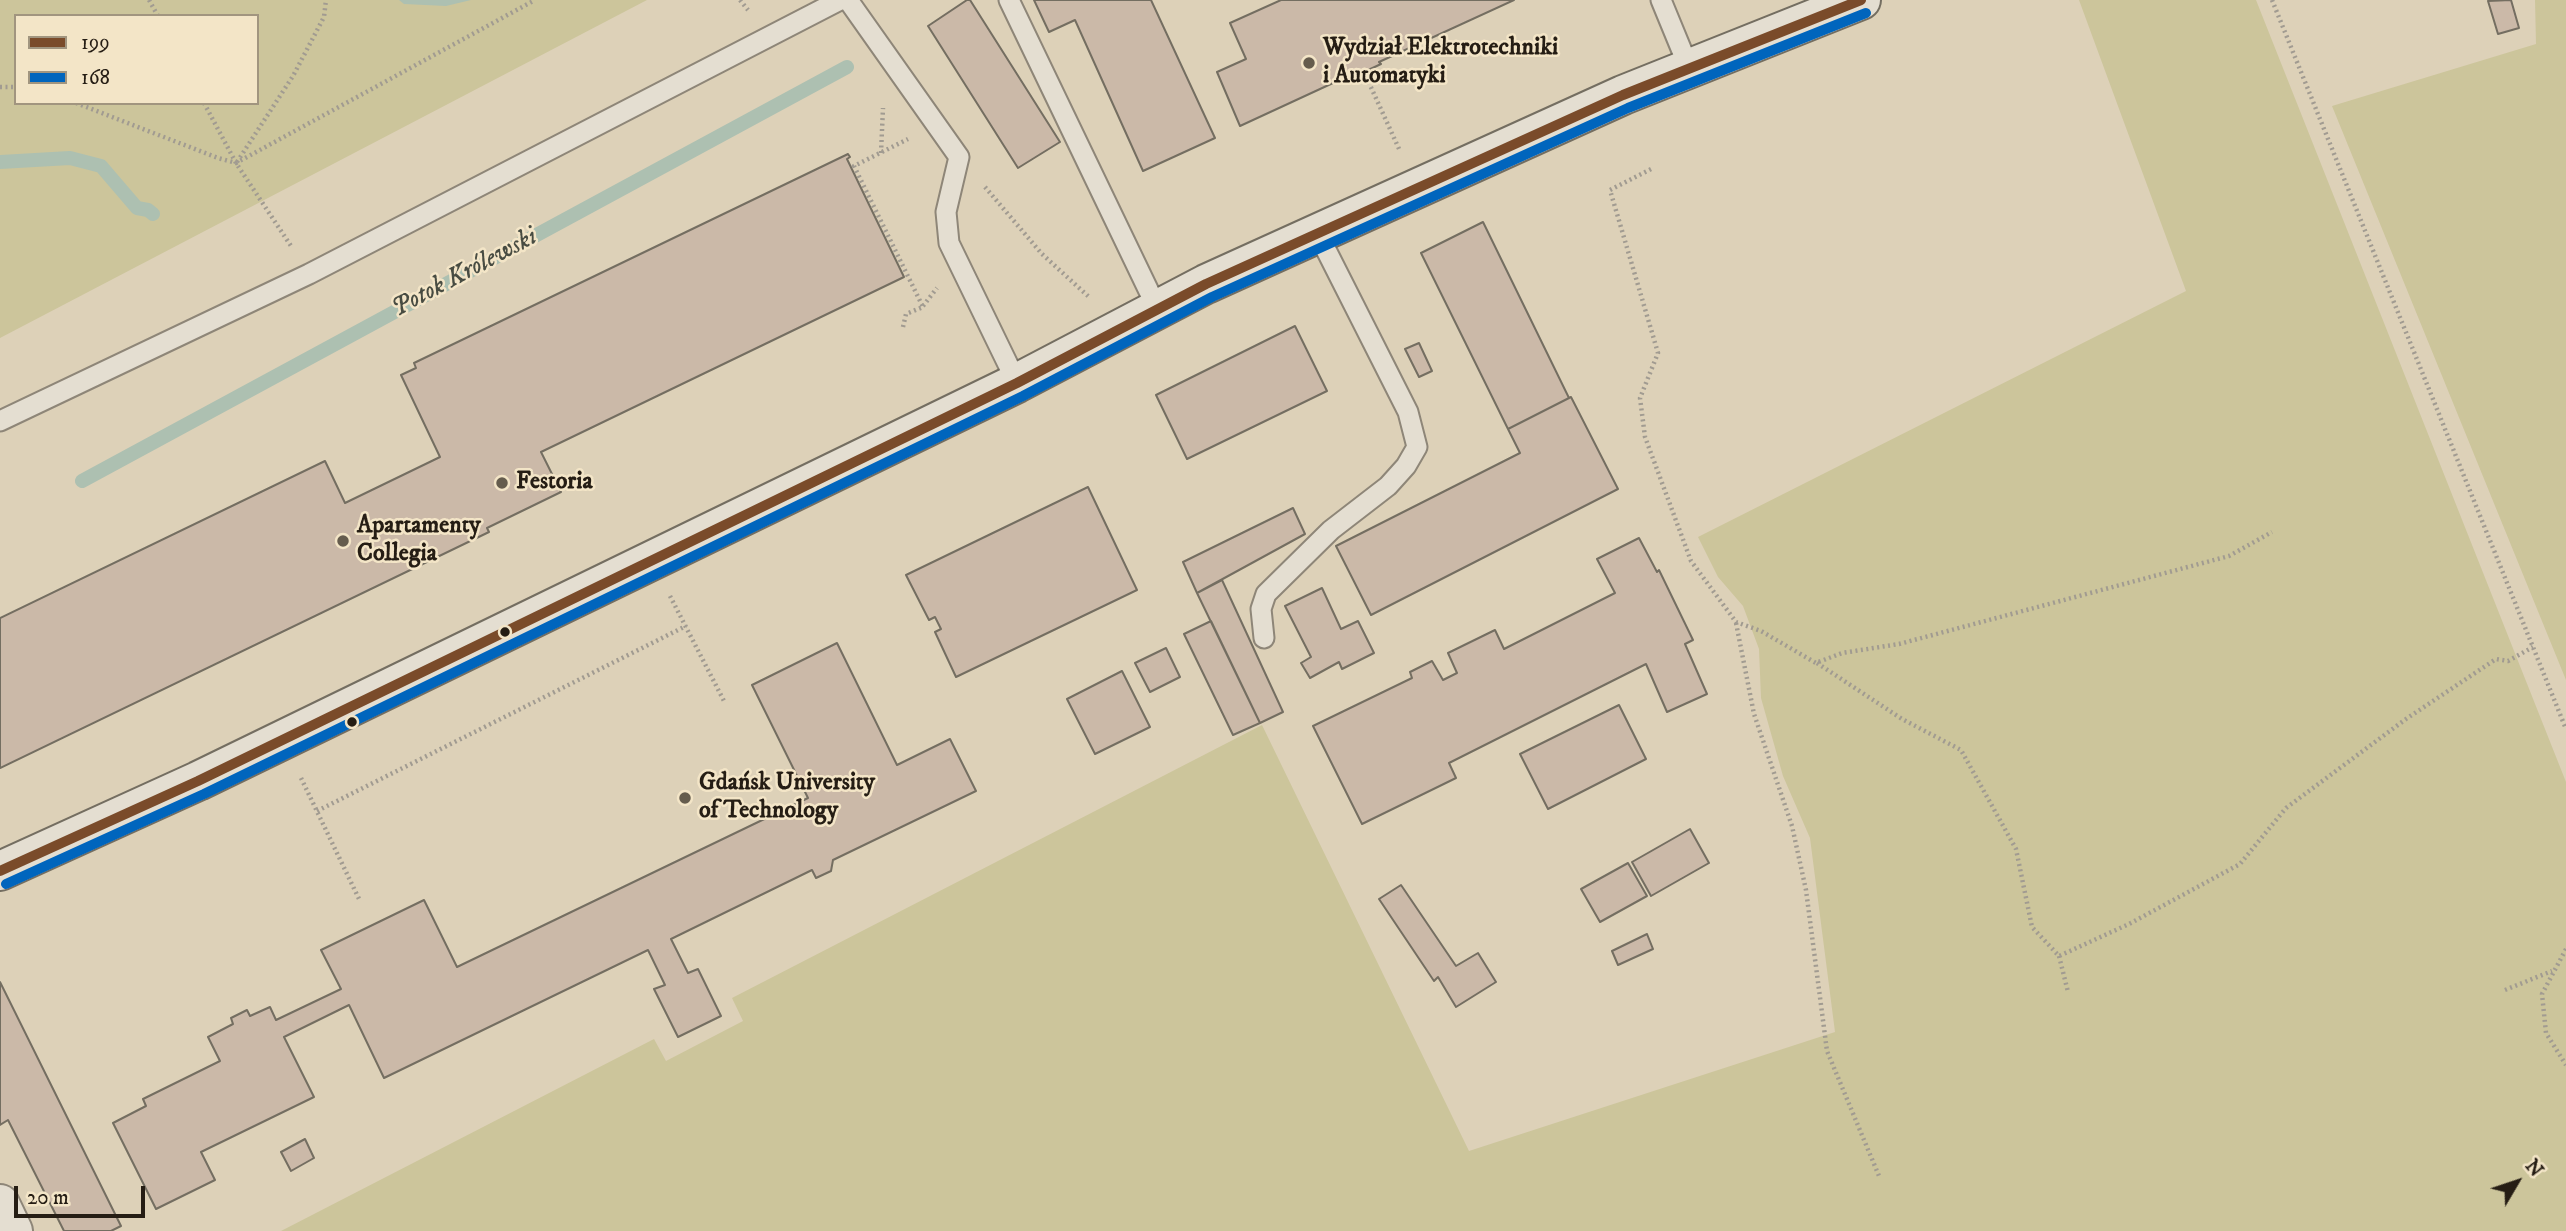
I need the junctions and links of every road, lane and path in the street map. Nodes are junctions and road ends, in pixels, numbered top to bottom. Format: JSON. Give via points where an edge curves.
{"nodes":[{"id":1,"x":326,"y":0,"type":"edge"},
{"id":2,"x":535,"y":0,"type":"edge"},
{"id":3,"x":839,"y":0,"type":"edge"},
{"id":4,"x":848,"y":0,"type":"edge"},
{"id":5,"x":1009,"y":0,"type":"edge"},
{"id":6,"x":1661,"y":0,"type":"edge"},
{"id":7,"x":1861,"y":0,"type":"edge"},
{"id":8,"x":2272,"y":0,"type":"edge"},
{"id":9,"x":1689,"y":68,"type":"junction"},
{"id":10,"x":1364,"y":72,"type":"dead end"},
{"id":11,"x":81,"y":105,"type":"edge"},
{"id":12,"x":205,"y":105,"type":"edge"},
{"id":13,"x":919,"y":135,"type":"dead end"},
{"id":14,"x":960,"y":157,"type":"junction"},
{"id":15,"x":1404,"y":160,"type":"dead end"},
{"id":16,"x":236,"y":163,"type":"junction"},
{"id":17,"x":1651,"y":169,"type":"dead end"},
{"id":18,"x":1318,"y":234,"type":"junction"},
{"id":19,"x":309,"y":274,"type":"junction"},
{"id":20,"x":1092,"y":300,"type":"dead end"},
{"id":21,"x":1157,"y":308,"type":"junction"},
{"id":22,"x":903,"y":327,"type":"dead end"},
{"id":23,"x":1017,"y":383,"type":"junction"},
{"id":24,"x":0,"y":421,"type":"edge"},
{"id":25,"x":2272,"y":532,"type":"dead end"},
{"id":26,"x":670,"y":594,"type":"dead end"},
{"id":27,"x":1736,"y":622,"type":"junction"},
{"id":28,"x":686,"y":626,"type":"junction"},
{"id":29,"x":1264,"y":638,"type":"dead end"},
{"id":30,"x":2533,"y":646,"type":"junction"},
{"id":31,"x":1816,"y":663,"type":"junction"},
{"id":32,"x":724,"y":701,"type":"dead end"},
{"id":33,"x":2566,"y":729,"type":"edge"},
{"id":34,"x":299,"y":774,"type":"dead end"},
{"id":35,"x":317,"y":811,"type":"junction"},
{"id":36,"x":0,"y":871,"type":"edge"},
{"id":37,"x":360,"y":901,"type":"dead end"},
{"id":38,"x":2566,"y":950,"type":"edge"},
{"id":39,"x":2059,"y":956,"type":"junction"},
{"id":40,"x":2553,"y":971,"type":"junction"},
{"id":41,"x":2505,"y":990,"type":"dead end"},
{"id":42,"x":2068,"y":992,"type":"dead end"},
{"id":43,"x":2566,"y":1065,"type":"edge"},
{"id":44,"x":1879,"y":1176,"type":"dead end"},
{"id":45,"x":0,"y":1204,"type":"edge"},
{"id":46,"x":13,"y":1231,"type":"edge"}],
"edges":[{"from":1,"to":16,"type":"path","via":[[324,17],[293,76]]},
{"from":2,"to":16,"type":"path"},
{"from":3,"to":19,"type":"lane"},
{"from":4,"to":14,"type":"lane"},
{"from":5,"to":21,"type":"lane"},
{"from":6,"to":9,"type":"lane"},
{"from":7,"to":9,"type":"main road"},
{"from":8,"to":30,"type":"path"},
{"from":9,"to":18,"type":"main road"},
{"from":10,"to":15,"type":"path"},
{"from":11,"to":16,"type":"path"},
{"from":12,"to":16,"type":"path"},
{"from":13,"to":22,"type":"path","via":[[854,166],[923,307],[906,314]]},
{"from":14,"to":20,"type":"path","via":[[1042,254]]},
{"from":14,"to":23,"type":"lane","via":[[946,212],[949,243]]},
{"from":16,"to":19,"type":"path"},
{"from":17,"to":27,"type":"path","via":[[1610,190],[1658,352],[1640,398],[1645,437],[1691,561]]},
{"from":18,"to":21,"type":"main road"},
{"from":18,"to":29,"type":"lane","via":[[1408,412],[1417,447],[1388,486],[1331,530],[1266,594],[1261,609]]},
{"from":19,"to":24,"type":"lane"},
{"from":21,"to":23,"type":"main road"},
{"from":23,"to":36,"type":"main road","via":[[211,775]]},
{"from":25,"to":31,"type":"path","via":[[2229,556]]},
{"from":26,"to":28,"type":"path"},
{"from":27,"to":31,"type":"path"},
{"from":27,"to":44,"type":"path","via":[[1754,714],[1793,827],[1828,1051]]},
{"from":28,"to":32,"type":"path"},
{"from":28,"to":35,"type":"path"},
{"from":30,"to":33,"type":"path"},
{"from":30,"to":39,"type":"path","via":[[2508,661],[2496,659],[2406,719],[2286,808],[2239,863],[2129,924]]},
{"from":31,"to":39,"type":"path","via":[[1902,719],[1961,750],[2016,849],[2032,927]]},
{"from":34,"to":35,"type":"path"},
{"from":35,"to":37,"type":"path"},
{"from":38,"to":40,"type":"path"},
{"from":39,"to":42,"type":"path"},
{"from":40,"to":41,"type":"path"},
{"from":40,"to":43,"type":"path","via":[[2542,994],[2546,1033]]},
{"from":45,"to":46,"type":"main road"}]}
